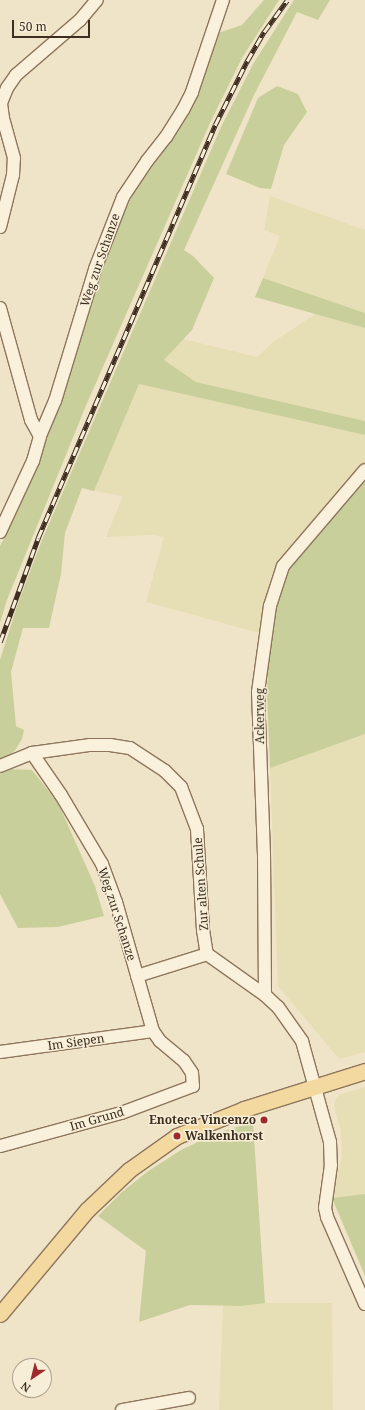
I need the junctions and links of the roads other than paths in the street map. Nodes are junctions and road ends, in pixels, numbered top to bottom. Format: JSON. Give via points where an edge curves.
{"nodes":[{"id":1,"x":98,"y":0,"type":"edge"},
{"id":2,"x":223,"y":0,"type":"edge"},
{"id":3,"x":0,"y":227,"type":"edge"},
{"id":4,"x":0,"y":308,"type":"edge"},
{"id":5,"x":40,"y":436,"type":"junction"},
{"id":6,"x":365,"y":470,"type":"edge"},
{"id":7,"x":0,"y":532,"type":"edge"},
{"id":8,"x":32,"y":753,"type":"junction"},
{"id":9,"x":0,"y":766,"type":"edge"},
{"id":10,"x":207,"y":954,"type":"junction"},
{"id":11,"x":137,"y":976,"type":"junction"},
{"id":12,"x":265,"y":995,"type":"junction"},
{"id":13,"x":153,"y":1031,"type":"junction"},
{"id":14,"x":0,"y":1052,"type":"edge"},
{"id":15,"x":365,"y":1071,"type":"edge"},
{"id":16,"x":193,"y":1086,"type":"joint"},
{"id":17,"x":314,"y":1087,"type":"junction"},
{"id":18,"x":0,"y":1146,"type":"edge"},
{"id":19,"x":365,"y":1304,"type":"edge"},
{"id":20,"x":0,"y":1314,"type":"edge"},
{"id":21,"x":189,"y":1398,"type":"dead end"},
{"id":22,"x":122,"y":1410,"type":"edge"}],
"edges":[{"from":1,"to":3,"type":"street","via":[[80,20],[16,75],[7,88],[1,103],[14,158],[13,175]]},
{"from":2,"to":5,"type":"street","name":"Weg zur Schanze","via":[[192,92],[183,110],[123,197],[95,269],[55,401]]},
{"from":4,"to":5,"type":"street","via":[[31,420]]},
{"from":5,"to":7,"type":"street","name":"Weg zur Schanze","via":[[33,461]]},
{"from":6,"to":12,"type":"street","name":"Ackerweg","via":[[283,566],[270,606],[258,692],[264,855]]},
{"from":8,"to":9,"type":"street"},
{"from":8,"to":10,"type":"street","name":"Zur alten Schule","via":[[90,745],[130,748],[165,771],[181,787],[197,829],[203,930]]},
{"from":8,"to":11,"type":"street","name":"Weg zur Schanze","via":[[61,795],[102,864],[116,902]]},
{"from":10,"to":11,"type":"street"},
{"from":10,"to":12,"type":"street"},
{"from":11,"to":13,"type":"street","name":"Weg zur Schanze"},
{"from":12,"to":17,"type":"street","via":[[302,1040]]},
{"from":13,"to":14,"type":"street","name":"Im Siepen"},
{"from":13,"to":16,"type":"street","name":"Weg zur Schanze","via":[[160,1041],[184,1061],[192,1073]]},
{"from":15,"to":17,"type":"main road"},
{"from":16,"to":18,"type":"street","name":"Im Grund","via":[[121,1113]]},
{"from":17,"to":19,"type":"street","via":[[330,1142],[331,1165],[325,1208],[327,1217]]},
{"from":17,"to":20,"type":"main road","via":[[244,1109],[177,1136],[129,1170],[87,1210]]},
{"from":21,"to":22,"type":"street"}]}
